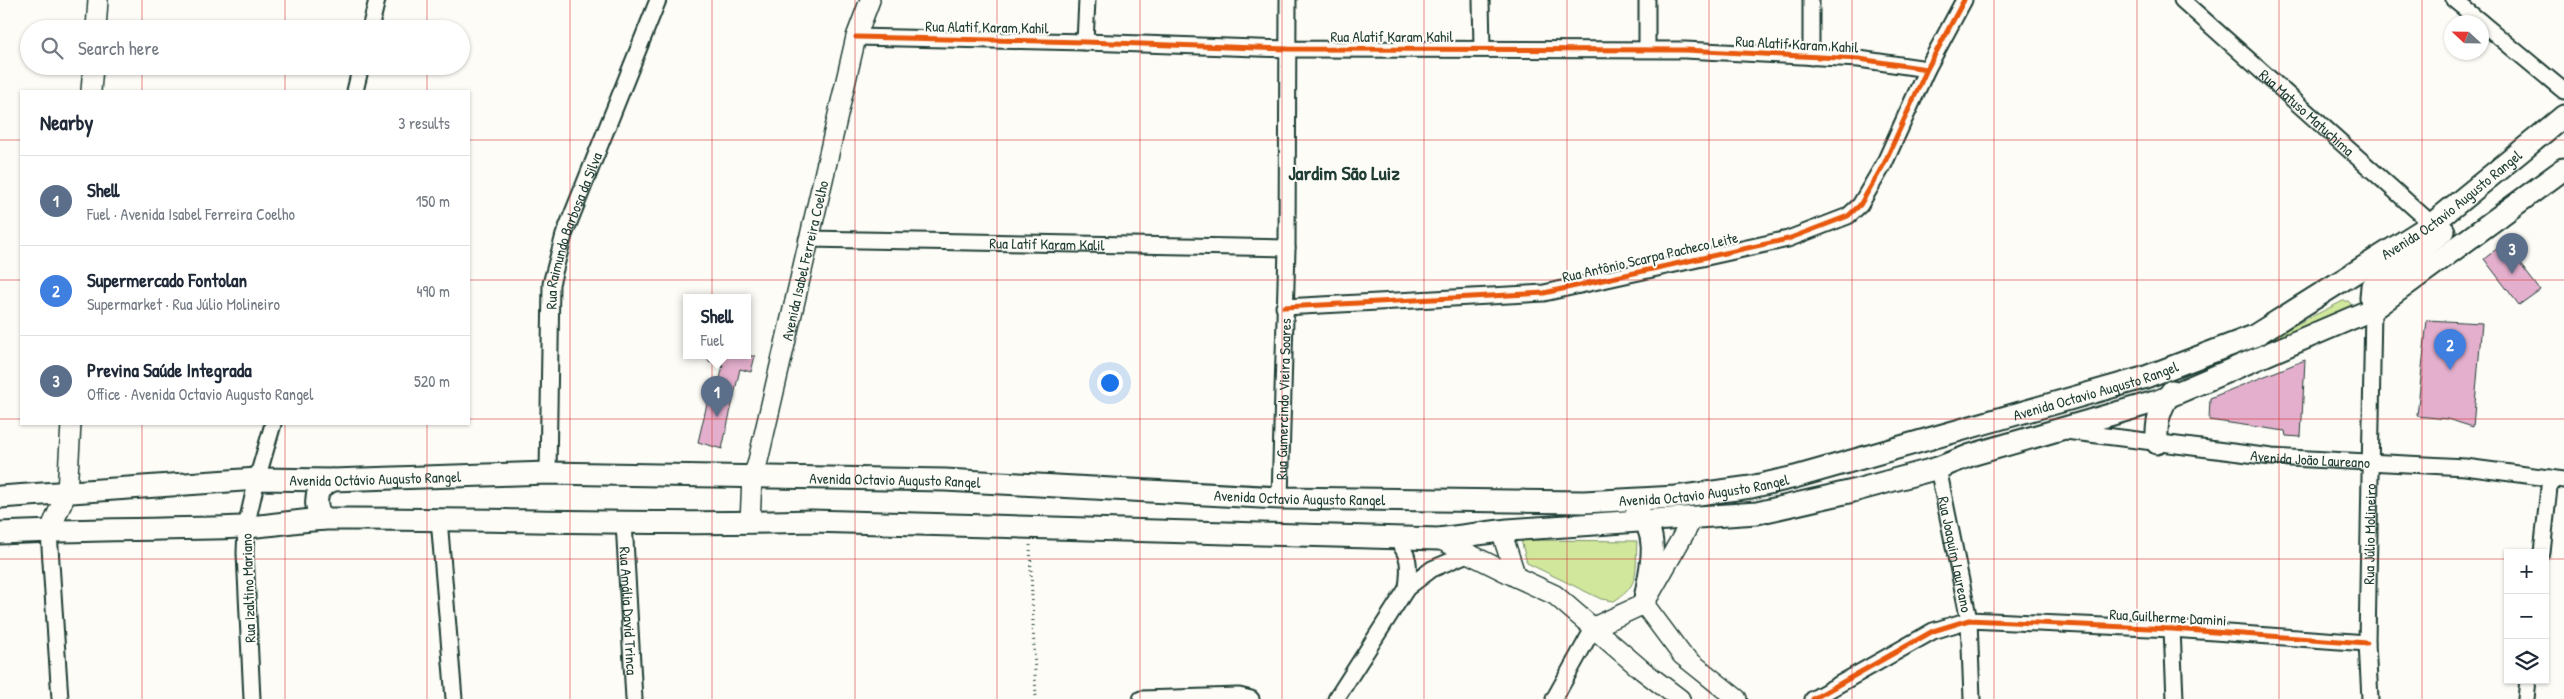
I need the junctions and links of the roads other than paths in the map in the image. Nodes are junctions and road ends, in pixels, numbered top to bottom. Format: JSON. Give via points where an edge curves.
{"nodes":[{"id":1,"x":98,"y":0,"type":"edge"},
{"id":2,"x":377,"y":0,"type":"edge"},
{"id":3,"x":658,"y":0,"type":"edge"},
{"id":4,"x":870,"y":0,"type":"edge"},
{"id":5,"x":1087,"y":0,"type":"edge"},
{"id":6,"x":1288,"y":0,"type":"edge"},
{"id":7,"x":1481,"y":0,"type":"edge"},
{"id":8,"x":1647,"y":0,"type":"edge"},
{"id":9,"x":1811,"y":0,"type":"edge"},
{"id":10,"x":1964,"y":0,"type":"edge"},
{"id":11,"x":2182,"y":0,"type":"edge"},
{"id":12,"x":2454,"y":0,"type":"edge"},
{"id":13,"x":2472,"y":15,"type":"edge"},
{"id":14,"x":97,"y":20,"type":"edge"},
{"id":15,"x":372,"y":20,"type":"edge"},
{"id":16,"x":2489,"y":30,"type":"edge"},
{"id":17,"x":856,"y":37,"type":"junction"},
{"id":18,"x":1085,"y":42,"type":"junction"},
{"id":19,"x":1482,"y":48,"type":"junction"},
{"id":20,"x":1288,"y":49,"type":"junction"},
{"id":21,"x":1648,"y":49,"type":"junction"},
{"id":22,"x":1811,"y":57,"type":"junction"},
{"id":23,"x":1927,"y":69,"type":"junction"},
{"id":24,"x":92,"y":75,"type":"edge"},
{"id":25,"x":358,"y":75,"type":"edge"},
{"id":26,"x":91,"y":90,"type":"edge"},
{"id":27,"x":354,"y":90,"type":"edge"},
{"id":28,"x":2564,"y":91,"type":"edge"},
{"id":29,"x":2564,"y":116,"type":"edge"},
{"id":30,"x":2564,"y":169,"type":"edge"},
{"id":31,"x":2486,"y":181,"type":"junction"},
{"id":32,"x":2432,"y":224,"type":"junction"},
{"id":33,"x":808,"y":240,"type":"junction"},
{"id":34,"x":1287,"y":248,"type":"junction"},
{"id":35,"x":1284,"y":307,"type":"junction"},
{"id":36,"x":2374,"y":309,"type":"junction"},
{"id":37,"x":2254,"y":336,"type":"junction"},
{"id":38,"x":2168,"y":397,"type":"junction"},
{"id":39,"x":71,"y":425,"type":"edge"},
{"id":40,"x":273,"y":425,"type":"edge"},
{"id":41,"x":2057,"y":430,"type":"junction"},
{"id":42,"x":2157,"y":443,"type":"junction"},
{"id":43,"x":2370,"y":462,"type":"junction"},
{"id":44,"x":1938,"y":468,"type":"junction"},
{"id":45,"x":548,"y":473,"type":"junction"},
{"id":46,"x":752,"y":477,"type":"junction"},
{"id":47,"x":257,"y":479,"type":"junction"},
{"id":48,"x":2557,"y":479,"type":"edge"},
{"id":49,"x":332,"y":480,"type":"junction"},
{"id":50,"x":67,"y":492,"type":"junction"},
{"id":51,"x":0,"y":497,"type":"edge"},
{"id":52,"x":1280,"y":498,"type":"junction"},
{"id":53,"x":1584,"y":502,"type":"junction"},
{"id":54,"x":1693,"y":518,"type":"junction"},
{"id":55,"x":439,"y":519,"type":"junction"},
{"id":56,"x":322,"y":520,"type":"junction"},
{"id":57,"x":1647,"y":521,"type":"junction"},
{"id":58,"x":624,"y":522,"type":"junction"},
{"id":59,"x":750,"y":523,"type":"junction"},
{"id":60,"x":246,"y":527,"type":"junction"},
{"id":61,"x":1508,"y":530,"type":"junction"},
{"id":62,"x":49,"y":532,"type":"junction"},
{"id":63,"x":0,"y":533,"type":"edge"},
{"id":64,"x":1395,"y":536,"type":"junction"},
{"id":65,"x":1439,"y":539,"type":"junction"},
{"id":66,"x":2543,"y":549,"type":"edge"},
{"id":67,"x":1467,"y":554,"type":"junction"},
{"id":68,"x":1516,"y":576,"type":"junction"},
{"id":69,"x":1406,"y":588,"type":"junction"},
{"id":70,"x":1644,"y":604,"type":"junction"},
{"id":71,"x":1969,"y":620,"type":"junction"},
{"id":72,"x":1594,"y":626,"type":"junction"},
{"id":73,"x":2172,"y":629,"type":"junction"},
{"id":74,"x":2366,"y":643,"type":"junction"},
{"id":75,"x":2528,"y":684,"type":"edge"},
{"id":76,"x":60,"y":699,"type":"edge"},
{"id":77,"x":252,"y":699,"type":"edge"},
{"id":78,"x":454,"y":699,"type":"edge"},
{"id":79,"x":634,"y":699,"type":"edge"},
{"id":80,"x":1141,"y":699,"type":"edge"},
{"id":81,"x":1251,"y":699,"type":"edge"},
{"id":82,"x":1336,"y":699,"type":"edge"},
{"id":83,"x":1554,"y":699,"type":"edge"},
{"id":84,"x":1680,"y":699,"type":"edge"},
{"id":85,"x":1737,"y":699,"type":"edge"},
{"id":86,"x":1813,"y":699,"type":"edge"},
{"id":87,"x":1972,"y":699,"type":"edge"},
{"id":88,"x":2174,"y":699,"type":"edge"},
{"id":89,"x":2370,"y":699,"type":"edge"},
{"id":90,"x":2526,"y":699,"type":"edge"}],
"edges":[{"from":1,"to":14,"type":"street"},
{"from":2,"to":15,"type":"street"},
{"from":3,"to":45,"type":"street","name":"Rua Raimundo Barbosa da Silva","via":[[564,235],[551,284]]},
{"from":4,"to":17,"type":"street","name":"Avenida Isabel Ferreira Coelho"},
{"from":5,"to":18,"type":"street"},
{"from":6,"to":20,"type":"street","name":"Rua Gumercindo Vieira Soares"},
{"from":7,"to":19,"type":"street"},
{"from":8,"to":21,"type":"street"},
{"from":9,"to":22,"type":"street"},
{"from":10,"to":23,"type":"street"},
{"from":11,"to":32,"type":"street","name":"Rua Matuso Matuchima"},
{"from":12,"to":13,"type":"street"},
{"from":16,"to":28,"type":"street"},
{"from":17,"to":18,"type":"street","name":"Rua Alatif Karam Kahil"},
{"from":17,"to":33,"type":"street","name":"Avenida Isabel Ferreira Coelho"},
{"from":18,"to":20,"type":"street","name":"Rua Alatif Karam Kahil"},
{"from":19,"to":20,"type":"street","name":"Rua Alatif Karam Kahil"},
{"from":19,"to":21,"type":"street","name":"Rua Alatif Karam Kahil"},
{"from":20,"to":34,"type":"street","name":"Rua Gumercindo Vieira Soares"},
{"from":21,"to":22,"type":"street","name":"Rua Alatif Karam Kahil"},
{"from":22,"to":23,"type":"street","name":"Rua Alatif Karam Kahil","via":[[1859,59]]},
{"from":23,"to":35,"type":"street","name":"Rua Antônio Scarpa Pacheco Leite","via":[[1884,164],[1860,205],[1848,216],[1788,239],[1544,293]]},
{"from":24,"to":26,"type":"street"},
{"from":25,"to":27,"type":"street"},
{"from":29,"to":31,"type":"main road","name":"Avenida Octavio Augusto Rangel"},
{"from":30,"to":36,"type":"main road","name":"Avenida Octavio Augusto Rangel"},
{"from":31,"to":32,"type":"main road","name":"Avenida Octavio Augusto Rangel"},
{"from":31,"to":36,"type":"main road","via":[[2476,201],[2448,228],[2372,286]]},
{"from":32,"to":37,"type":"main road","name":"Avenida Octavio Augusto Rangel"},
{"from":33,"to":34,"type":"street","name":"Rua Latif Karam Kalil"},
{"from":33,"to":46,"type":"street","name":"Avenida Isabel Ferreira Coelho"},
{"from":34,"to":35,"type":"street","name":"Rua Gumercindo Vieira Soares"},
{"from":35,"to":52,"type":"street","name":"Rua Gumercindo Vieira Soares"},
{"from":36,"to":38,"type":"main road","name":"Avenida Octavio Augusto Rangel"},
{"from":36,"to":43,"type":"street","name":"Rua Júlio Molineiro"},
{"from":37,"to":38,"type":"main road","via":[[2183,378]]},
{"from":37,"to":53,"type":"main road","name":"Avenida Octavio Augusto Rangel","via":[[2144,378],[1795,477],[1751,487],[1676,497]]},
{"from":38,"to":41,"type":"main road","name":"Avenida Octavio Augusto Rangel"},
{"from":38,"to":42,"type":"main road","via":[[2156,422]]},
{"from":39,"to":50,"type":"street"},
{"from":40,"to":47,"type":"street","name":"Rua Izaltino Mariano"},
{"from":41,"to":42,"type":"street","name":"Avenida João Laureano"},
{"from":41,"to":44,"type":"main road","name":"Avenida Octavio Augusto Rangel"},
{"from":42,"to":43,"type":"street","name":"Avenida João Laureano","via":[[2272,457]]},
{"from":43,"to":48,"type":"street","name":"Avenida João Laureano","via":[[2465,468]]},
{"from":43,"to":74,"type":"street","name":"Rua Júlio Molineiro"},
{"from":44,"to":54,"type":"main road","name":"Avenida Octavio Augusto Rangel","via":[[1757,513]]},
{"from":44,"to":71,"type":"street","name":"Rua Joaquim Laureano"},
{"from":45,"to":46,"type":"main road","name":"Avenida Octávio Augusto Rangel"},
{"from":45,"to":49,"type":"main road","name":"Avenida Octávio Augusto Rangel"},
{"from":46,"to":52,"type":"main road","name":"Avenida Octavio Augusto Rangel","via":[[945,480]]},
{"from":46,"to":59,"type":"street","name":"Avenida Isabel Ferreira Coelho"},
{"from":47,"to":49,"type":"main road","name":"Avenida Octávio Augusto Rangel"},
{"from":47,"to":50,"type":"main road","name":"Avenida Octávio Augusto Rangel"},
{"from":47,"to":60,"type":"street","name":"Rua Izaltino Mariano"},
{"from":48,"to":66,"type":"street"},
{"from":49,"to":56,"type":"main road","via":[[318,489],[316,509]]},
{"from":50,"to":51,"type":"main road","name":"Avenida Octávio Augusto Rangel"},
{"from":50,"to":62,"type":"street"},
{"from":52,"to":53,"type":"main road","name":"Avenida Octavio Augusto Rangel"},
{"from":53,"to":57,"type":"main road","via":[[1635,510]]},
{"from":53,"to":61,"type":"main road","via":[[1529,513],[1516,520]]},
{"from":54,"to":57,"type":"main road","name":"Avenida Octavio Augusto Rangel"},
{"from":54,"to":70,"type":"street"},
{"from":55,"to":56,"type":"main road"},
{"from":55,"to":58,"type":"main road"},
{"from":55,"to":78,"type":"street"},
{"from":56,"to":60,"type":"main road"},
{"from":57,"to":61,"type":"main road","name":"Avenida Octavio Augusto Rangel"},
{"from":57,"to":70,"type":"main road","via":[[1653,548]]},
{"from":58,"to":59,"type":"main road"},
{"from":58,"to":79,"type":"street","name":"Rua Amália David Trinca"},
{"from":59,"to":64,"type":"main road","name":"Avenida Octavio Augusto Rangel","via":[[811,521]]},
{"from":60,"to":62,"type":"main road"},
{"from":60,"to":77,"type":"street","name":"Rua Izaltino Mariano"},
{"from":61,"to":65,"type":"main road","name":"Avenida Octavio Augusto Rangel"},
{"from":61,"to":68,"type":"street","via":[[1504,537]]},
{"from":62,"to":63,"type":"main road"},
{"from":62,"to":76,"type":"street"},
{"from":64,"to":65,"type":"main road","name":"Avenida Octavio Augusto Rangel"},
{"from":64,"to":69,"type":"street","via":[[1406,550],[1410,565]]},
{"from":65,"to":67,"type":"street"},
{"from":67,"to":68,"type":"street"},
{"from":67,"to":69,"type":"street","via":[[1432,569]]},
{"from":68,"to":72,"type":"street","via":[[1555,595]]},
{"from":69,"to":82,"type":"street"},
{"from":70,"to":72,"type":"street"},
{"from":70,"to":85,"type":"street","via":[[1682,655]]},
{"from":71,"to":73,"type":"street","name":"Rua Guilherme Damini"},
{"from":71,"to":86,"type":"street","name":"Rua Guilherme Damini","via":[[1934,631]]},
{"from":71,"to":87,"type":"street","name":"Rua Joaquim Laureano"},
{"from":72,"to":83,"type":"street"},
{"from":72,"to":84,"type":"street"},
{"from":73,"to":74,"type":"street","name":"Rua Guilherme Damini"},
{"from":73,"to":88,"type":"street"},
{"from":74,"to":89,"type":"street","name":"Rua Júlio Molineiro"},
{"from":75,"to":90,"type":"street"},
{"from":80,"to":81,"type":"street","via":[[1239,696]]}]}
